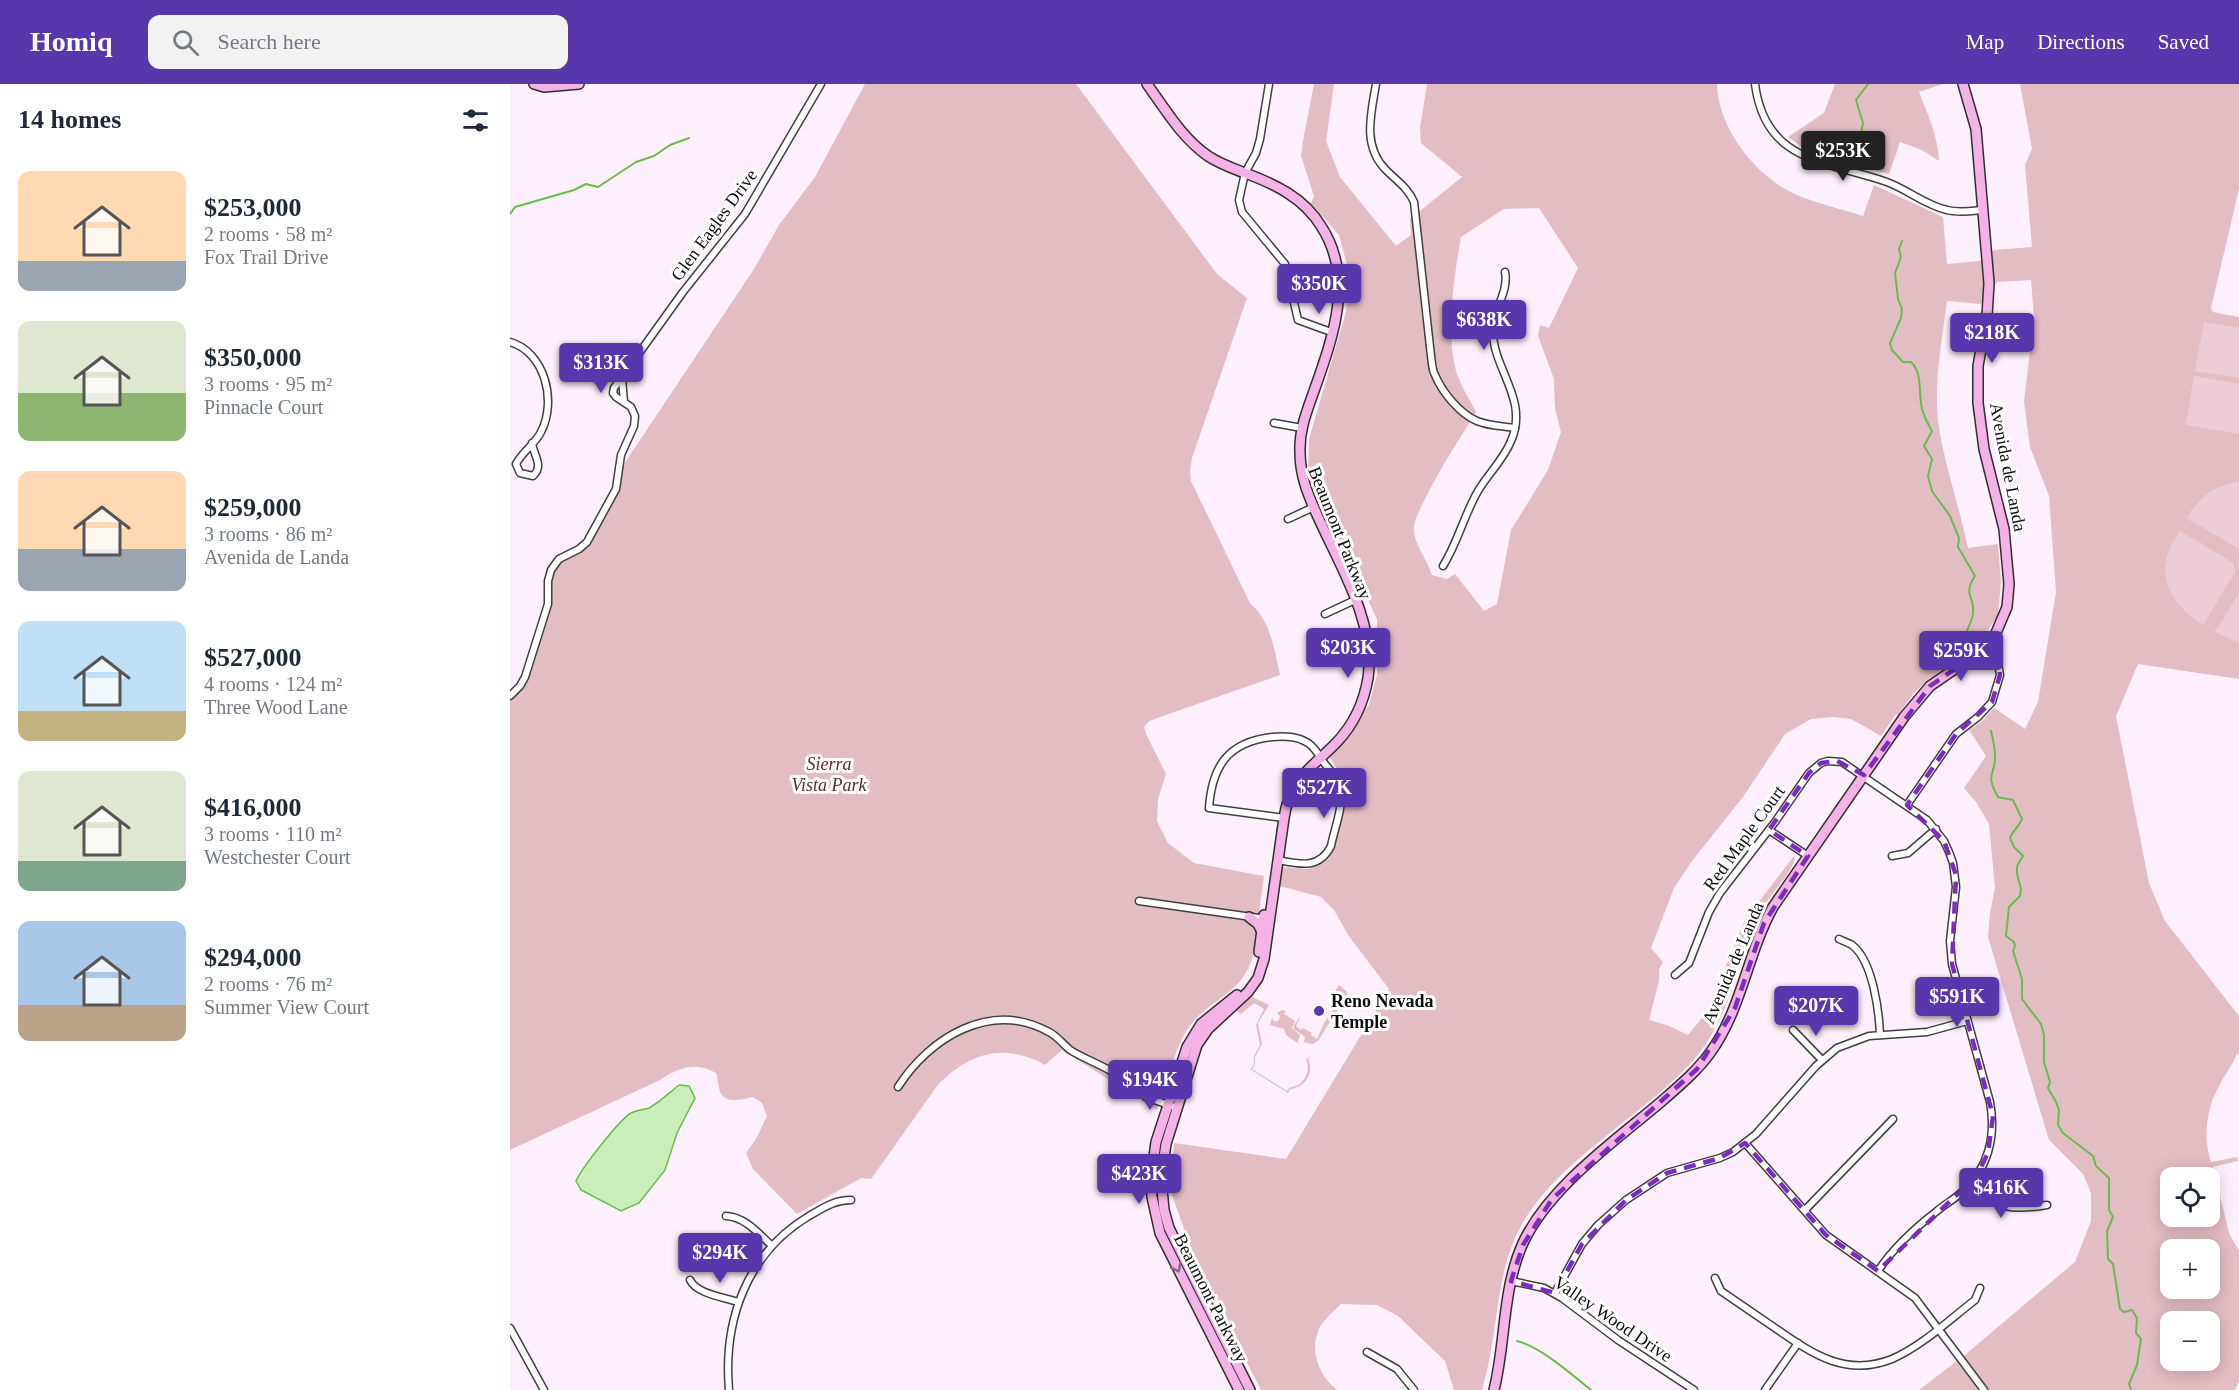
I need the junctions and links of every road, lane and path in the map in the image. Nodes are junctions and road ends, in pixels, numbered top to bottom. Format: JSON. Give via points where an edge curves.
{"nodes":[{"id":1,"x":534,"y":84,"type":"edge"},
{"id":2,"x":579,"y":84,"type":"edge"},
{"id":3,"x":821,"y":84,"type":"edge"},
{"id":4,"x":1147,"y":84,"type":"edge"},
{"id":5,"x":1269,"y":84,"type":"edge"},
{"id":6,"x":1376,"y":84,"type":"edge"},
{"id":7,"x":1755,"y":84,"type":"edge"},
{"id":8,"x":1963,"y":84,"type":"edge"},
{"id":9,"x":1245,"y":173,"type":"junction"},
{"id":10,"x":1983,"y":210,"type":"junction"},
{"id":11,"x":1505,"y":272,"type":"dead end"},
{"id":12,"x":1331,"y":332,"type":"junction"},
{"id":13,"x":510,"y":342,"type":"edge"},
{"id":14,"x":622,"y":379,"type":"junction"},
{"id":15,"x":624,"y":402,"type":"junction"},
{"id":16,"x":1274,"y":423,"type":"dead end"},
{"id":17,"x":1299,"y":428,"type":"junction"},
{"id":18,"x":1515,"y":428,"type":"junction"},
{"id":19,"x":532,"y":443,"type":"junction"},
{"id":20,"x":1311,"y":508,"type":"junction"},
{"id":21,"x":1288,"y":519,"type":"dead end"},
{"id":22,"x":1443,"y":566,"type":"dead end"},
{"id":23,"x":1353,"y":601,"type":"junction"},
{"id":24,"x":1324,"y":614,"type":"dead end"},
{"id":25,"x":1994,"y":645,"type":"junction"},
{"id":26,"x":510,"y":696,"type":"edge"},
{"id":27,"x":1319,"y":755,"type":"junction"},
{"id":28,"x":1864,"y":775,"type":"junction"},
{"id":29,"x":1907,"y":805,"type":"junction"},
{"id":30,"x":1281,"y":817,"type":"junction"},
{"id":31,"x":1936,"y":830,"type":"junction"},
{"id":32,"x":1769,"y":831,"type":"junction"},
{"id":33,"x":1808,"y":856,"type":"junction"},
{"id":34,"x":1892,"y":856,"type":"dead end"},
{"id":35,"x":1278,"y":860,"type":"junction"},
{"id":36,"x":1139,"y":901,"type":"dead end"},
{"id":37,"x":1249,"y":917,"type":"junction"},
{"id":38,"x":1267,"y":919,"type":"junction"},
{"id":39,"x":1262,"y":932,"type":"junction"},
{"id":40,"x":1839,"y":939,"type":"dead end"},
{"id":41,"x":1675,"y":975,"type":"dead end"},
{"id":42,"x":1967,"y":1021,"type":"junction"},
{"id":43,"x":1793,"y":1030,"type":"dead end"},
{"id":44,"x":1880,"y":1035,"type":"junction"},
{"id":45,"x":1822,"y":1060,"type":"junction"},
{"id":46,"x":898,"y":1088,"type":"dead end"},
{"id":47,"x":1173,"y":1103,"type":"junction"},
{"id":48,"x":1893,"y":1119,"type":"dead end"},
{"id":49,"x":1745,"y":1143,"type":"junction"},
{"id":50,"x":1970,"y":1184,"type":"junction"},
{"id":51,"x":851,"y":1200,"type":"dead end"},
{"id":52,"x":2047,"y":1205,"type":"dead end"},
{"id":53,"x":1805,"y":1210,"type":"junction"},
{"id":54,"x":726,"y":1216,"type":"dead end"},
{"id":55,"x":771,"y":1245,"type":"junction"},
{"id":56,"x":1878,"y":1271,"type":"junction"},
{"id":57,"x":1715,"y":1278,"type":"dead end"},
{"id":58,"x":690,"y":1280,"type":"dead end"},
{"id":59,"x":1511,"y":1281,"type":"junction"},
{"id":60,"x":1980,"y":1288,"type":"dead end"},
{"id":61,"x":1554,"y":1293,"type":"junction"},
{"id":62,"x":738,"y":1302,"type":"junction"},
{"id":63,"x":510,"y":1328,"type":"edge"},
{"id":64,"x":1939,"y":1328,"type":"junction"},
{"id":65,"x":1798,"y":1343,"type":"junction"},
{"id":66,"x":1367,"y":1352,"type":"dead end"},
{"id":67,"x":544,"y":1390,"type":"edge"},
{"id":68,"x":729,"y":1390,"type":"edge"},
{"id":69,"x":1239,"y":1390,"type":"edge"},
{"id":70,"x":1250,"y":1390,"type":"edge"},
{"id":71,"x":1414,"y":1390,"type":"edge"},
{"id":72,"x":1494,"y":1390,"type":"edge"},
{"id":73,"x":1694,"y":1390,"type":"edge"},
{"id":74,"x":1765,"y":1390,"type":"edge"},
{"id":75,"x":1984,"y":1390,"type":"edge"}],
"edges":[{"from":1,"to":2,"type":"street"},
{"from":3,"to":14,"type":"street","name":"Glen Eagles Drive","via":[[745,214],[683,292]]},
{"from":4,"to":9,"type":"street","name":"Beaumont Parkway","via":[[1197,148]]},
{"from":5,"to":9,"type":"street","via":[[1260,139]]},
{"from":6,"to":18,"type":"street","via":[[1370,140],[1381,164],[1404,185],[1417,212],[1434,375],[1458,408],[1474,420]]},
{"from":7,"to":10,"type":"street","via":[[1770,126],[1786,145],[1806,158],[1891,183],[1936,207],[1957,212]]},
{"from":8,"to":10,"type":"street","name":"Avenida de Landa","via":[[1976,129]]},
{"from":9,"to":12,"type":"street","via":[[1240,207],[1285,264],[1298,320]]},
{"from":9,"to":12,"type":"street","name":"Beaumont Parkway","via":[[1294,197],[1313,214],[1327,236],[1339,277],[1339,302]]},
{"from":10,"to":25,"type":"street","name":"Avenida de Landa","via":[[1989,293],[1978,366],[1978,403],[1984,449],[2004,529],[2009,584],[2007,607]]},
{"from":11,"to":18,"type":"street","via":[[1507,280],[1492,332],[1515,405]]},
{"from":12,"to":17,"type":"street","name":"Beaumont Parkway","via":[[1330,345]]},
{"from":13,"to":19,"type":"street","via":[[534,358],[547,384],[546,419]]},
{"from":14,"to":15,"type":"street"},
{"from":14,"to":15,"type":"street","via":[[613,393]]},
{"from":15,"to":26,"type":"street","via":[[634,412],[635,421],[621,455],[616,489],[587,542],[559,559],[551,570],[548,604],[525,677]]},
{"from":16,"to":17,"type":"street"},
{"from":17,"to":20,"type":"street","name":"Beaumont Parkway","via":[[1301,472]]},
{"from":18,"to":22,"type":"street","via":[[1508,449],[1477,491]]},
{"from":19,"to":19,"type":"street","via":[[516,464],[526,476],[538,472]]},
{"from":20,"to":21,"type":"street"},
{"from":20,"to":23,"type":"street","name":"Beaumont Parkway"},
{"from":23,"to":24,"type":"street"},
{"from":23,"to":27,"type":"street","name":"Beaumont Parkway","via":[[1368,638],[1366,689],[1349,727]]},
{"from":25,"to":28,"type":"street","name":"Avenida de Landa","via":[[1985,641],[1984,650],[1930,686]]},
{"from":25,"to":29,"type":"street","via":[[2000,675],[1992,702],[1956,734]]},
{"from":27,"to":30,"type":"street","name":"Beaumont Parkway","via":[[1293,787]]},
{"from":27,"to":30,"type":"street","via":[[1311,745],[1295,737],[1262,739],[1243,745],[1226,757],[1215,774],[1209,808]]},
{"from":27,"to":35,"type":"street","via":[[1341,790],[1331,846],[1323,858],[1310,864]]},
{"from":28,"to":29,"type":"street","name":"Red Maple Court"},
{"from":28,"to":32,"type":"street","name":"Red Maple Court","via":[[1837,761],[1818,764]]},
{"from":28,"to":33,"type":"street","name":"Avenida de Landa"},
{"from":29,"to":31,"type":"street","name":"Red Maple Court"},
{"from":30,"to":35,"type":"street","name":"Beaumont Parkway"},
{"from":30,"to":38,"type":"street","name":"Beaumont Parkway"},
{"from":31,"to":34,"type":"street","via":[[1908,853]]},
{"from":31,"to":42,"type":"street","via":[[1956,875],[1950,953]]},
{"from":32,"to":33,"type":"street"},
{"from":32,"to":41,"type":"street","name":"Red Maple Court","via":[[1720,893],[1689,963]]},
{"from":33,"to":59,"type":"street","name":"Avenida de Landa","via":[[1764,923],[1735,1008],[1709,1055],[1552,1199],[1527,1237]]},
{"from":35,"to":38,"type":"street","name":"Beaumont Parkway"},
{"from":36,"to":37,"type":"street"},
{"from":37,"to":38,"type":"street"},
{"from":37,"to":39,"type":"street"},
{"from":38,"to":39,"type":"street","name":"Beaumont Parkway"},
{"from":38,"to":47,"type":"street","name":"Beaumont Parkway","via":[[1264,959],[1258,978],[1200,1040]]},
{"from":39,"to":47,"type":"street","name":"Beaumont Parkway","via":[[1253,976],[1240,993],[1208,1017],[1186,1047]]},
{"from":40,"to":44,"type":"street","via":[[1853,945],[1868,972],[1877,999]]},
{"from":42,"to":44,"type":"street","via":[[1927,1032]]},
{"from":42,"to":50,"type":"street","via":[[1993,1116],[1988,1153]]},
{"from":43,"to":45,"type":"street"},
{"from":44,"to":45,"type":"street","via":[[1847,1043]]},
{"from":45,"to":49,"type":"street"},
{"from":46,"to":47,"type":"street","via":[[925,1054],[940,1043],[974,1024],[994,1019],[1012,1020],[1050,1032],[1070,1049],[1139,1089]]},
{"from":47,"to":69,"type":"street","name":"Beaumont Parkway","one_way":true,"via":[[1152,1161],[1155,1215],[1168,1251]]},
{"from":47,"to":70,"type":"street","name":"Beaumont Parkway","via":[[1162,1161],[1164,1210],[1177,1246]]},
{"from":48,"to":53,"type":"street"},
{"from":49,"to":53,"type":"street"},
{"from":49,"to":61,"type":"street","via":[[1720,1158],[1667,1173],[1626,1200],[1582,1244]]},
{"from":50,"to":52,"type":"street","via":[[2003,1207]]},
{"from":50,"to":56,"type":"street","via":[[1912,1233]]},
{"from":51,"to":55,"type":"street","via":[[833,1202]]},
{"from":53,"to":56,"type":"street","via":[[1837,1244]]},
{"from":54,"to":55,"type":"street","via":[[742,1220]]},
{"from":55,"to":62,"type":"street"},
{"from":56,"to":64,"type":"street","via":[[1915,1298]]},
{"from":57,"to":65,"type":"street","via":[[1721,1291]]},
{"from":58,"to":62,"type":"street","via":[[700,1290]]},
{"from":59,"to":61,"type":"street","name":"Valley Wood Drive"},
{"from":59,"to":72,"type":"street","name":"Avenida de Landa"},
{"from":60,"to":64,"type":"street","via":[[1975,1300]]},
{"from":61,"to":73,"type":"street","name":"Valley Wood Drive"},
{"from":62,"to":68,"type":"street","via":[[729,1353]]},
{"from":63,"to":67,"type":"street"},
{"from":64,"to":65,"type":"street","via":[[1904,1353],[1870,1365],[1835,1362]]},
{"from":64,"to":75,"type":"street"},
{"from":65,"to":74,"type":"street"},
{"from":66,"to":71,"type":"street","via":[[1396,1369]]}]}
